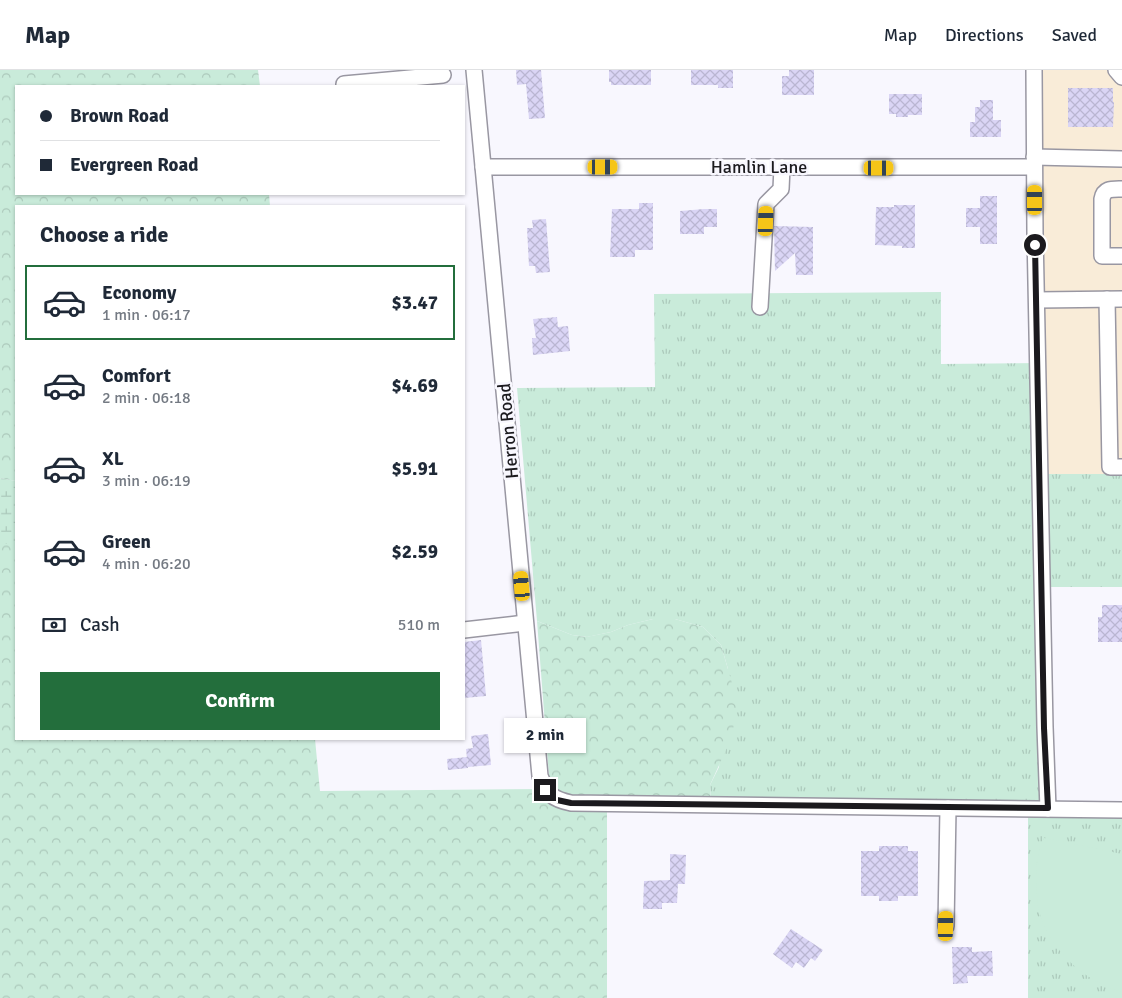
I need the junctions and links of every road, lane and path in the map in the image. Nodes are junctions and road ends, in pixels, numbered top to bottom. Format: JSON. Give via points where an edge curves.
{"nodes":[{"id":1,"x":474,"y":70,"type":"edge"},
{"id":2,"x":1034,"y":70,"type":"edge"},
{"id":3,"x":1116,"y":70,"type":"edge"},
{"id":4,"x":443,"y":77,"type":"edge"},
{"id":5,"x":1122,"y":77,"type":"edge"},
{"id":6,"x":344,"y":80,"type":"edge"},
{"id":7,"x":1122,"y":159,"type":"edge"},
{"id":8,"x":1034,"y":162,"type":"junction"},
{"id":9,"x":483,"y":167,"type":"junction"},
{"id":10,"x":782,"y":168,"type":"junction"},
{"id":11,"x":1122,"y":189,"type":"edge"},
{"id":12,"x":1122,"y":256,"type":"edge"},
{"id":13,"x":1114,"y":299,"type":"edge"},
{"id":14,"x":1036,"y":300,"type":"junction"},
{"id":15,"x":760,"y":307,"type":"dead end"},
{"id":16,"x":1122,"y":466,"type":"edge"},
{"id":17,"x":526,"y":623,"type":"junction"},
{"id":18,"x":465,"y":630,"type":"edge"},
{"id":19,"x":948,"y":808,"type":"junction"},
{"id":20,"x":1048,"y":808,"type":"junction"},
{"id":21,"x":1122,"y":810,"type":"edge"},
{"id":22,"x":946,"y":926,"type":"dead end"}],
"edges":[{"from":1,"to":9,"type":"street","name":"Herron Road"},
{"from":2,"to":8,"type":"street"},
{"from":3,"to":5,"type":"street"},
{"from":4,"to":6,"type":"street"},
{"from":7,"to":8,"type":"street","name":"Hamlin Lane"},
{"from":8,"to":10,"type":"street","name":"Hamlin Lane"},
{"from":8,"to":14,"type":"street"},
{"from":9,"to":10,"type":"street","name":"Hamlin Lane"},
{"from":9,"to":17,"type":"street","name":"Herron Road"},
{"from":10,"to":15,"type":"street","via":[[781,189],[766,204]]},
{"from":11,"to":12,"type":"street","via":[[1103,193],[1102,256]]},
{"from":13,"to":14,"type":"street"},
{"from":13,"to":16,"type":"street","via":[[1110,467]]},
{"from":14,"to":20,"type":"street"},
{"from":17,"to":18,"type":"street"},
{"from":17,"to":19,"type":"street","name":"Herron Road","via":[[540,776],[545,790],[557,800],[571,803]]},
{"from":19,"to":20,"type":"street"},
{"from":19,"to":22,"type":"street"},
{"from":20,"to":21,"type":"street"}]}
